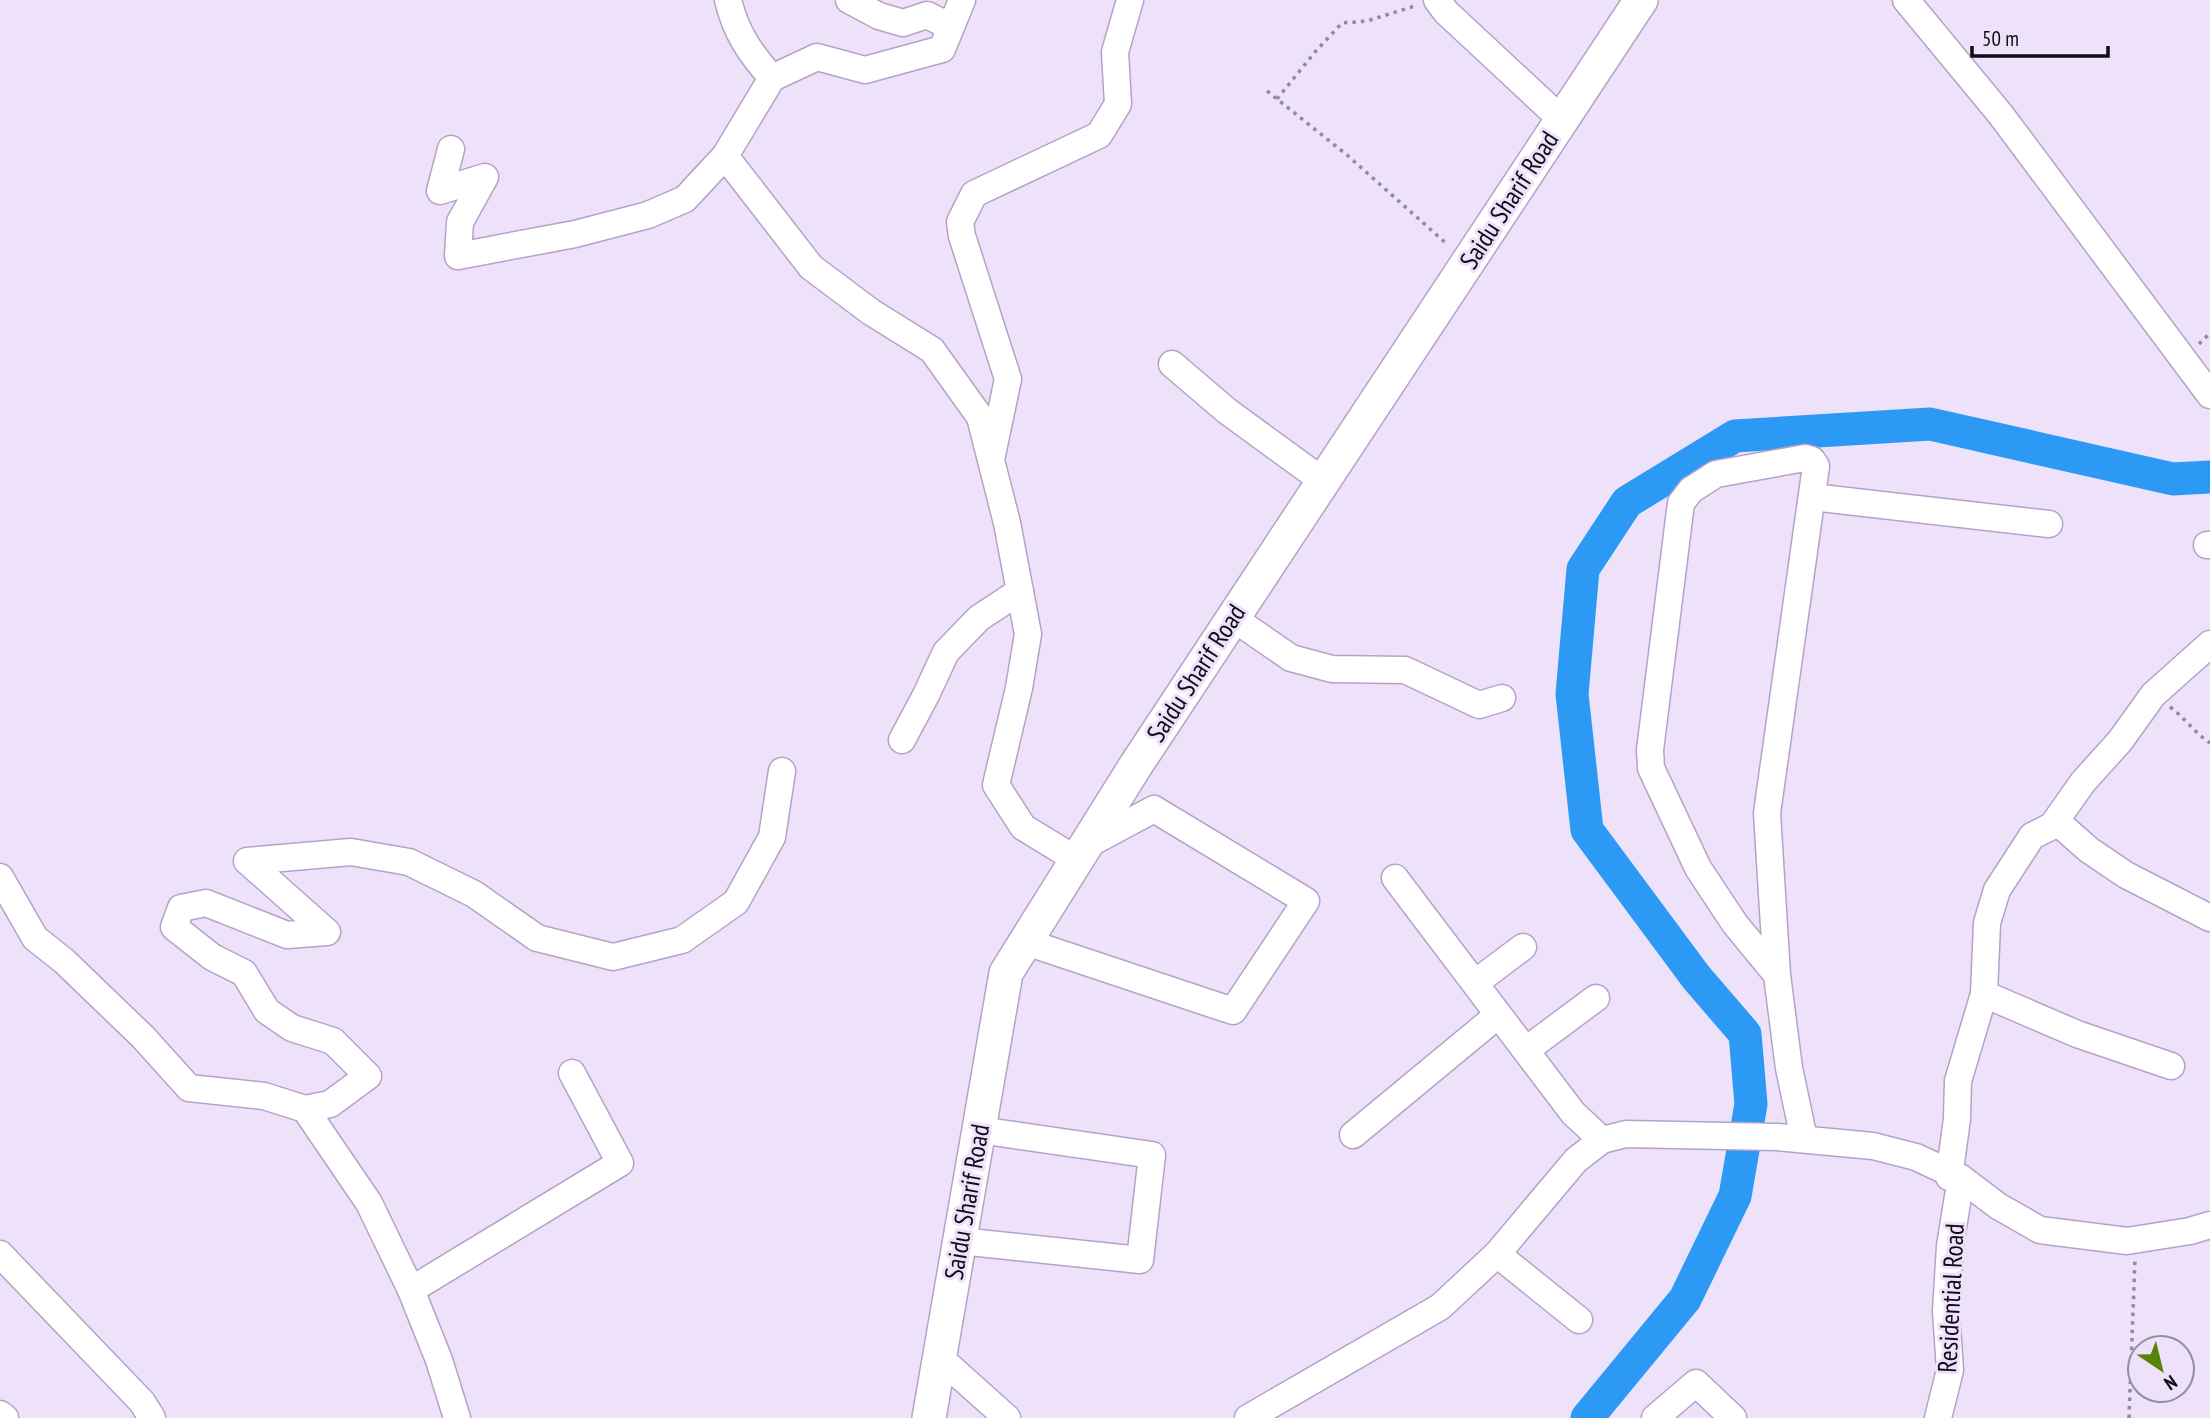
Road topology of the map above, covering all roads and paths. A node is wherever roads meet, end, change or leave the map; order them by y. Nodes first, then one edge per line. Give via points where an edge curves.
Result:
1 (728, 0) edge
2 (849, 0) edge
3 (962, 0) edge
4 (1130, 0) edge
5 (1641, 0) edge
6 (1906, 0) edge
7 (1428, 2) edge
8 (951, 27) junction
9 (772, 78) junction
10 (1267, 90) dead end
11 (1277, 99) junction
12 (1562, 120) junction
13 (451, 149) dead end
14 (725, 156) junction
15 (1468, 263) junction
16 (1172, 365) dead end
17 (2210, 395) edge
18 (991, 460) junction
19 (1323, 481) junction
20 (1812, 497) junction
21 (2049, 524) dead end
22 (1020, 591) junction
23 (1233, 618) junction
24 (2210, 644) edge
25 (2153, 695) junction
26 (1502, 698) dead end
27 (902, 740) dead end
28 (2210, 743) edge
29 (782, 771) dead end
30 (2056, 821) junction
31 (1081, 853) junction
32 (0, 877) edge
33 (1395, 878) dead end
34 (2210, 918) edge
35 (1026, 942) junction
36 (1523, 947) dead end
37 (1777, 975) junction
38 (1475, 983) junction
39 (1984, 994) junction
40 (1596, 998) dead end
41 (1498, 1014) junction
42 (1526, 1051) junction
43 (2171, 1066) dead end
44 (572, 1073) dead end
45 (305, 1109) junction
46 (979, 1130) junction
47 (1353, 1135) dead end
48 (1804, 1139) junction
49 (1602, 1140) junction
50 (1953, 1176) junction
51 (2210, 1225) edge
52 (2136, 1240) junction
53 (960, 1241) junction
54 (0, 1254) edge
55 (1497, 1254) junction
56 (411, 1290) junction
57 (1579, 1320) dead end
58 (940, 1358) junction
59 (0, 1414) edge
60 (5, 1418) edge
61 (152, 1418) edge
62 (457, 1418) edge
63 (929, 1418) edge
64 (1007, 1418) edge
65 (1248, 1418) edge
66 (1655, 1418) edge
67 (1733, 1418) edge
68 (1938, 1418) edge
69 (2129, 1418) edge

1 - 9 street via 748,51
2 - 8 street via 903,23 927,15
3 - 8 street
4 - 18 street via 1115,52 1118,104 1099,135 974,194 960,222 1008,379
5 - 12 main road, Saidu Sharif Road
6 - 17 street via 2001,115
7 - 11 path via 1367,21 1342,23
7 - 12 street via 1446,12
8 - 9 street via 943,49 865,70 817,57
9 - 14 street
10 - 11 path
11 - 15 path
12 - 15 main road, Saidu Sharif Road
13 - 14 street via 440,191 485,177 460,222 458,256 648,215 685,199
14 - 18 street via 811,267 932,350 980,417
15 - 19 main road, Saidu Sharif Road
16 - 19 street
18 - 22 street
19 - 23 main road, Saidu Sharif Road
20 - 21 street
20 - 37 street via 1767,813
20 - 37 street via 1816,466 1805,458 1716,474 1691,490 1681,503 1650,750 1651,768 1698,868
22 - 27 street via 979,618 946,652
22 - 31 street via 1028,634 996,785 1023,827
23 - 26 street via 1291,658 1332,669 1405,670 1479,705
23 - 31 main road, Saidu Sharif Road
24 - 25 street, Residential Road
25 - 28 path
25 - 30 street, Residential Road
29 - 45 street via 772,837 736,902 682,940 613,957 537,938 474,894 410,862 351,852 247,862 327,932 287,935 206,903 181,908 174,927 212,957 244,972 267,1011 292,1027 332,1041 368,1076 330,1104
30 - 34 street via 2126,875
30 - 39 street, Residential Road via 2032,836 1997,890 1987,923
31 - 35 main road, Saidu Sharif Road
31 - 35 street via 1154,809 1306,901 1233,1011
32 - 45 street via 35,938 143,1037 190,1088 264,1096
33 - 38 street
35 - 46 main road, Saidu Sharif Road via 1006,973
36 - 38 street
37 - 48 street
38 - 41 street
39 - 43 street via 2077,1034
39 - 50 street, Residential Road via 1958,1082
40 - 42 street
41 - 42 street
41 - 47 street
42 - 49 street via 1573,1113
44 - 56 street via 620,1163
45 - 56 street via 369,1203
46 - 53 main road, Saidu Sharif Road
46 - 53 street via 1152,1155 1140,1260
48 - 49 street via 1626,1134
48 - 50 street via 1873,1146 1916,1157
49 - 55 street via 1576,1160
50 - 52 street via 2040,1230
50 - 68 street, Residential Road via 1946,1311 1950,1370
51 - 52 street
52 - 69 path
53 - 58 main road, Saidu Sharif Road
54 - 61 street via 142,1402
55 - 57 street
55 - 65 street via 1440,1307
56 - 62 street
58 - 63 main road, Saidu Sharif Road
58 - 64 street
59 - 60 street
66 - 67 street via 1696,1383

